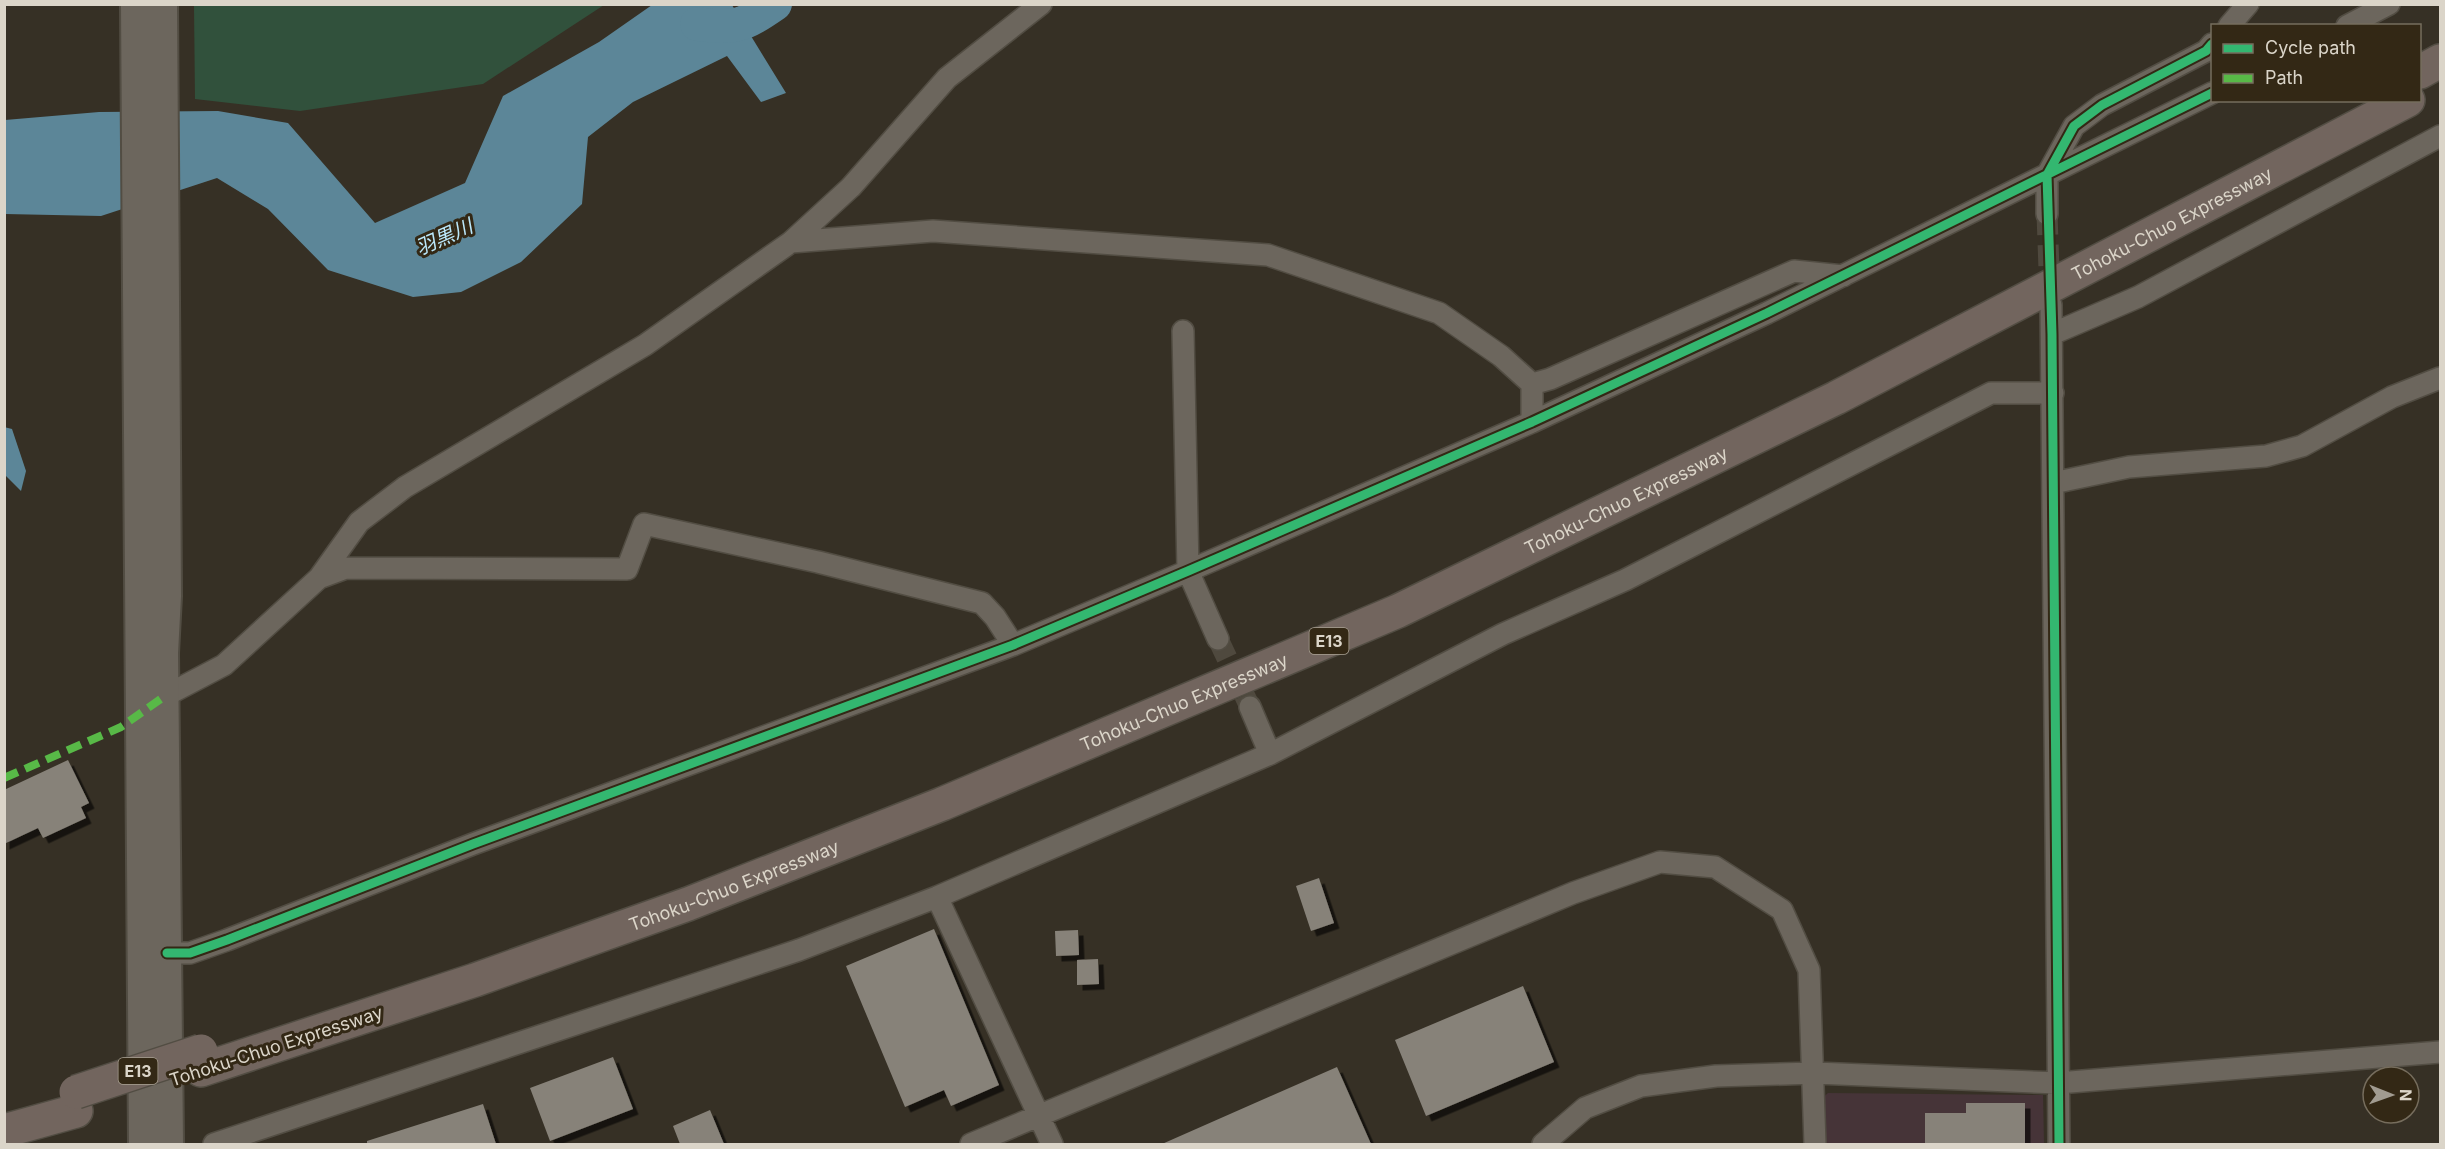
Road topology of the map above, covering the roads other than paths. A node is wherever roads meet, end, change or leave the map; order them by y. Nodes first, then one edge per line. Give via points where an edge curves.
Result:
1 (135, 4) edge
2 (163, 4) edge
3 (1041, 4) edge
4 (2248, 4) edge
5 (2389, 4) edge
6 (2231, 24) edge
7 (2351, 24) edge
8 (2211, 45) edge
9 (2440, 61) edge
10 (2421, 71) edge
11 (2440, 84) edge
12 (2211, 93) edge
13 (2421, 94) edge
14 (2360, 102) edge
15 (2404, 102) edge
16 (2440, 136) edge
17 (2047, 175) junction
18 (2047, 214) tunnel mouth
19 (792, 242) junction
20 (1843, 276) junction
21 (2050, 305) tunnel mouth
22 (1183, 331) dead end
23 (2052, 334) junction
24 (2440, 378) edge
25 (1532, 384) junction
26 (2052, 393) junction
27 (1532, 422) junction
28 (2053, 483) junction
29 (1188, 571) junction
30 (319, 578) junction
31 (1218, 639) tunnel mouth
32 (1014, 645) junction
33 (165, 696) junction
34 (1250, 707) tunnel mouth
35 (1270, 754) junction
36 (937, 897) junction
37 (167, 953) junction
38 (2440, 1052) edge
39 (201, 1060) junction
40 (1815, 1073) junction
41 (2058, 1083) junction
42 (76, 1101) junction
43 (4, 1112) edge
44 (1041, 1117) junction
45 (4, 1131) edge
46 (143, 1144) edge
47 (170, 1144) edge
48 (213, 1144) edge
49 (971, 1144) edge
50 (1052, 1144) edge
51 (1543, 1144) edge
52 (1815, 1144) edge
53 (2059, 1144) edge

1 - 46 street
2 - 33 street
3 - 19 street via 947,78 851,187
4 - 6 street
5 - 7 street
8 - 17 street via 2102,105 2074,126
9 - 10 highway
11 - 13 highway
12 - 17 street
14 - 39 highway, Tohoku-Chuo Expressway / E13 via 1842,372 1367,603 1181,684 699,881
15 - 39 highway, Tohoku-Chuo Expressway / E13 via 1836,398 1398,611 942,804 688,904 475,981
16 - 23 street via 2138,297
17 - 18 street
17 - 20 street
19 - 25 street via 933,231 1268,255 1439,313 1501,356
19 - 30 street via 645,345 405,487 359,522
20 - 25 street via 1794,271
20 - 27 street
21 - 23 street
22 - 29 street
23 - 26 street
24 - 28 street via 2392,397 2302,446 2266,456 2129,466
25 - 27 street
26 - 28 street
26 - 35 street via 1991,393 1625,580 1503,634
27 - 29 street
28 - 41 street
29 - 31 street
29 - 32 street
30 - 32 street via 346,568 627,569 644,524 982,603 996,616
30 - 33 street via 224,665
32 - 37 street via 473,844 227,940 190,952
33 - 37 street
34 - 35 street
35 - 36 street
36 - 44 street
36 - 48 street via 799,950
37 - 47 street
38 - 41 street
39 - 42 highway, Tohoku-Chuo Expressway / E13, bridge
40 - 41 street
40 - 44 street via 1809,970 1782,910 1716,867 1660,862 1573,893
40 - 51 street via 1716,1076 1641,1086 1585,1108
40 - 52 street
41 - 53 street
42 - 43 highway, Tohoku-Chuo Expressway / E13
42 - 45 highway, Tohoku-Chuo Expressway / E13
44 - 49 street
44 - 50 street

